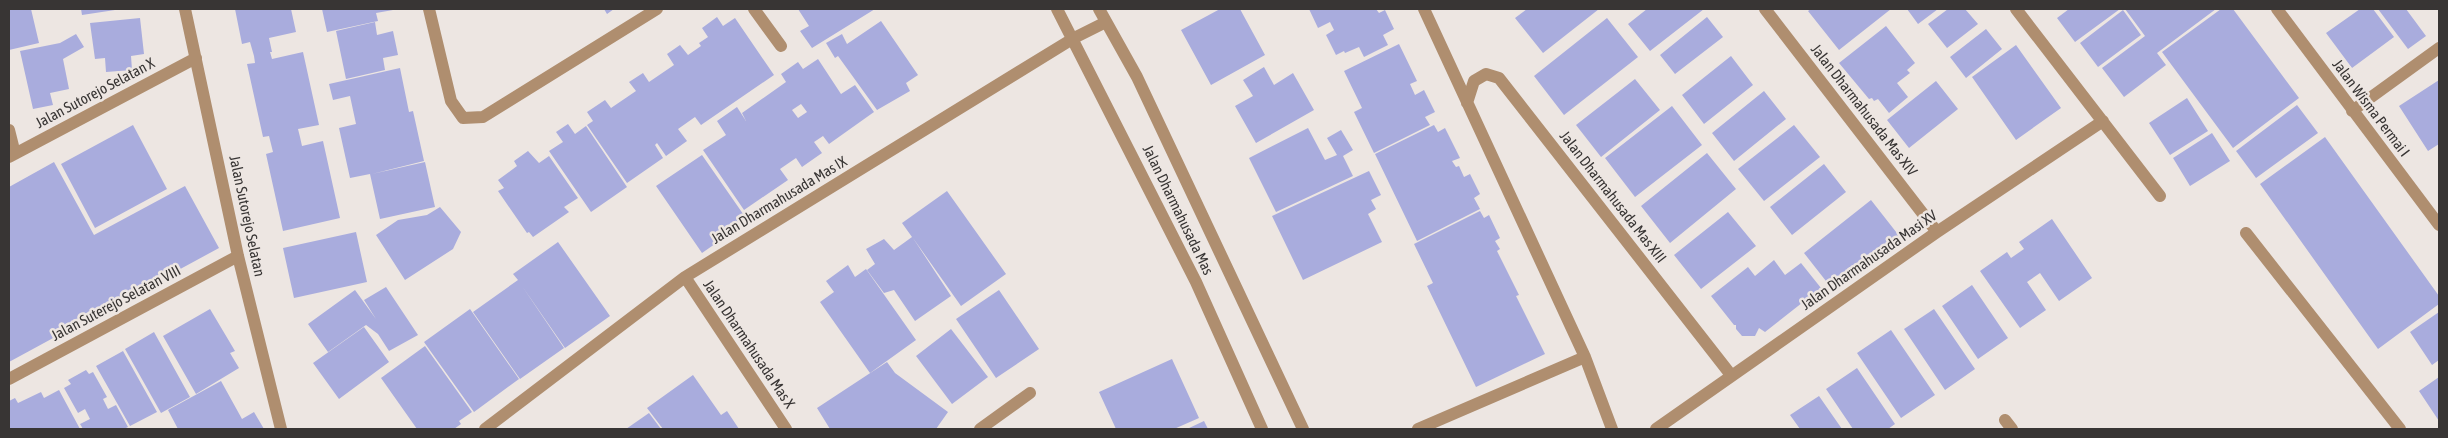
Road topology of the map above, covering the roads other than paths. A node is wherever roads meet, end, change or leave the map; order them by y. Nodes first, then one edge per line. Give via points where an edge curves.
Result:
1 (185, 9) edge
2 (429, 9) edge
3 (657, 9) edge
4 (754, 9) edge
5 (1057, 9) edge
6 (1099, 9) edge
7 (1424, 9) edge
8 (1765, 9) edge
9 (2016, 9) edge
10 (2277, 9) edge
11 (1106, 22) junction
12 (1074, 38) junction
13 (781, 46) dead end
14 (2439, 48) edge
15 (196, 58) junction
16 (1467, 103) junction
17 (2352, 111) junction
18 (2103, 121) junction
19 (9, 130) edge
20 (12, 155) edge
21 (2160, 196) dead end
22 (2439, 225) edge
23 (1937, 232) junction
24 (2246, 233) dead end
25 (238, 256) junction
26 (684, 277) junction
27 (1585, 357) junction
28 (1732, 374) junction
29 (9, 378) edge
30 (1030, 393) dead end
31 (280, 429) edge
32 (486, 429) edge
33 (786, 429) edge
34 (980, 429) edge
35 (1262, 429) edge
36 (1302, 429) edge
37 (1418, 429) edge
38 (1612, 429) edge
39 (1656, 429) edge
40 (2400, 429) edge

1 - 15 street, Jalan Sutorejo Selatan
2 - 3 street via 451,102 463,118 483,117
4 - 13 street
5 - 12 street, Jalan Dharmahusada Mas
6 - 11 street, Jalan Dharmahusada Mas
7 - 16 street
8 - 23 street, Jalan Dharmahusada Mas XIV
9 - 18 street
10 - 17 street, Jalan Wisma Permai I
11 - 12 street, Jalan Dharmahusada Mas IX
11 - 36 street, Jalan Dharmahusada Mas via 1137,77
12 - 26 street, Jalan Dharmahusada Mas IX
12 - 35 street, Jalan Dharmahusada Mas via 1196,282
14 - 17 street
15 - 20 street, Jalan Sutorejo Selatan X
15 - 25 street, Jalan Sutorejo Selatan
16 - 27 street
16 - 28 street, Jalan Dharmahusada Mas XIII via 1474,81 1486,74 1499,78
17 - 22 street, Jalan Wisma Permai I
18 - 21 street
18 - 23 street, Jalan Dharmahusada Masi XV
19 - 20 street
23 - 28 street, Jalan Dharmahusada Masi XV
24 - 40 street
25 - 29 street, Jalan Suterejo Selatan VIII
25 - 31 street, Jalan Sutorejo Selatan
26 - 32 street, Jalan Dharmahusada Mas IX
26 - 33 street, Jalan Dharmahusada Mas X
27 - 37 street
27 - 38 street
28 - 39 street, Jalan Dharmahusada Masi XV
30 - 34 street

